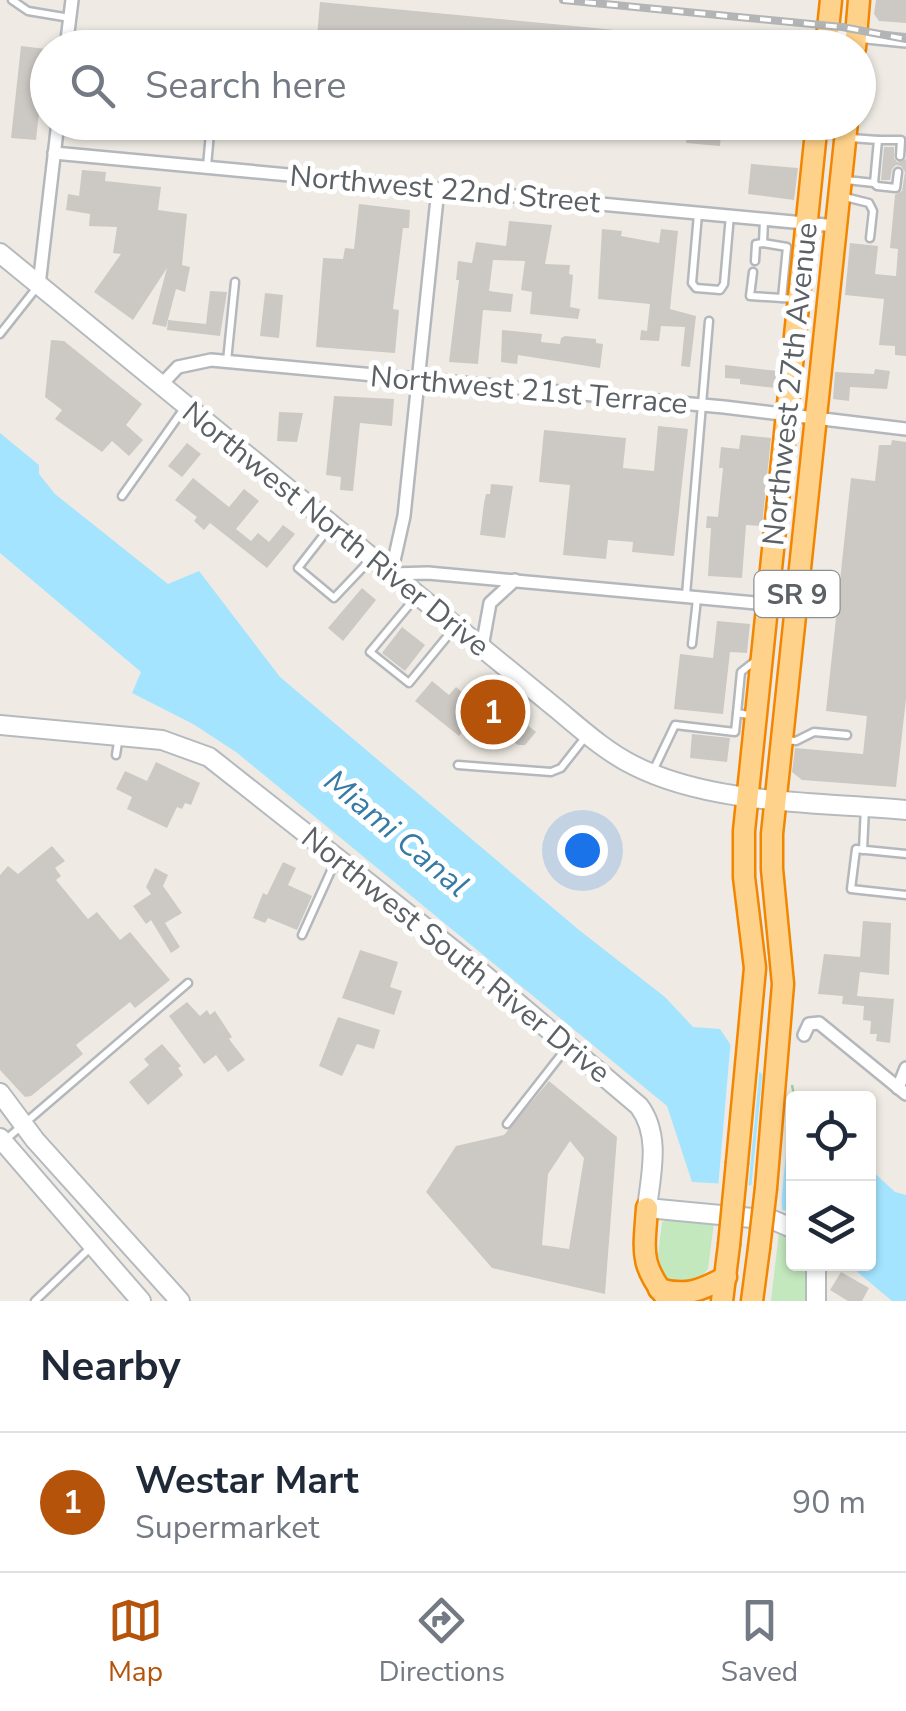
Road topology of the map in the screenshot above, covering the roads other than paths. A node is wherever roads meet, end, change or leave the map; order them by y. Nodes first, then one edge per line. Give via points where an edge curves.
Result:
1 (12, 0) edge
2 (72, 0) edge
3 (831, 0) edge
4 (859, 0) edge
5 (70, 18) junction
6 (68, 30) edge
7 (828, 30) edge
8 (856, 30) edge
9 (876, 41) edge
10 (906, 41) edge
11 (56, 140) edge
12 (210, 140) edge
13 (816, 140) edge
14 (845, 140) edge
15 (868, 140) edge
16 (879, 145) junction
17 (899, 151) dead end
18 (54, 152) junction
19 (207, 167) junction
20 (896, 176) dead end
21 (875, 178) junction
22 (840, 188) junction
23 (438, 189) junction
24 (698, 212) junction
25 (730, 216) junction
26 (764, 219) junction
27 (808, 223) junction
28 (836, 226) junction
29 (870, 238) dead end
30 (763, 243) junction
31 (0, 253) edge
32 (755, 261) dead end
33 (753, 272) dead end
34 (235, 282) dead end
35 (39, 286) junction
36 (790, 299) junction
37 (709, 321) dead end
38 (0, 334) edge
39 (226, 362) junction
40 (419, 379) junction
41 (161, 385) junction
42 (186, 406) junction
43 (701, 406) junction
44 (787, 414) junction
45 (815, 420) junction
46 (906, 429) edge
47 (122, 496) dead end
48 (332, 526) junction
49 (372, 558) junction
50 (391, 574) junction
51 (515, 580) junction
52 (417, 595) junction
53 (692, 597) junction
54 (767, 604) junction
55 (456, 626) junction
56 (692, 644) dead end
57 (482, 647) junction
58 (746, 714) junction
59 (0, 725) edge
60 (588, 734) junction
61 (119, 735) junction
62 (847, 735) dead end
63 (782, 740) junction
64 (116, 755) dead end
65 (458, 765) dead end
66 (652, 773) junction
67 (747, 796) junction
68 (776, 798) junction
69 (866, 806) junction
70 (906, 810) edge
71 (863, 850) junction
72 (906, 854) edge
73 (337, 857) junction
74 (906, 895) edge
75 (302, 935) dead end
76 (188, 983) dead end
77 (804, 1035) dead end
78 (569, 1045) junction
79 (906, 1068) edge
80 (902, 1091) edge
81 (0, 1094) edge
82 (507, 1124) dead end
83 (24, 1125) junction
84 (1, 1141) edge
85 (647, 1208) junction
86 (786, 1226) edge
87 (93, 1245) junction
88 (816, 1271) edge
89 (726, 1277) junction
90 (664, 1295) edge
91 (755, 1298) edge
92 (35, 1301) edge
93 (142, 1301) edge
94 (180, 1301) edge
95 (722, 1301) edge
96 (816, 1301) edge

1 - 5 lane via 28,11
2 - 5 street
3 - 7 highway
4 - 8 highway
5 - 6 street
9 - 10 street
11 - 18 street
12 - 19 lane
13 - 27 highway, Northwest 27th Avenue / SR 9
14 - 22 highway, Northwest 27th Avenue / SR 9
15 - 16 lane
16 - 17 lane via 901,140
16 - 21 lane
18 - 19 street, Northwest 22nd Street
18 - 35 street
19 - 23 street, Northwest 22nd Street
20 - 21 lane via 896,188 877,186
21 - 22 lane
22 - 28 highway, Northwest 27th Avenue / SR 9
22 - 29 lane via 870,203
23 - 24 street, Northwest 22nd Street
23 - 40 street
24 - 25 street, Northwest 22nd Street
24 - 25 lane via 696,288 720,290 724,284
25 - 26 street, Northwest 22nd Street
26 - 27 street, Northwest 22nd Street
26 - 30 lane
27 - 28 street, Northwest 22nd Street
27 - 36 highway, Northwest 27th Avenue / SR 9
28 - 45 highway, Northwest 27th Avenue / SR 9
30 - 32 lane via 756,244
30 - 36 lane via 787,247
31 - 35 street, Northwest North River Drive
33 - 36 lane via 750,296
34 - 39 lane
35 - 38 lane
35 - 41 street, Northwest North River Drive
36 - 44 highway, Northwest 27th Avenue / SR 9
37 - 43 lane
39 - 40 street, Northwest 21st Terrace
39 - 41 street, Northwest 21st Terrace via 184,364
40 - 43 street, Northwest 21st Terrace
40 - 50 street
41 - 42 street, Northwest North River Drive
42 - 47 lane
42 - 48 street, Northwest North River Drive
43 - 44 street, Northwest 21st Terrace
43 - 53 lane
44 - 45 street, Northwest 21st Terrace
44 - 54 highway, Northwest 27th Avenue / SR 9
45 - 46 street, Northwest 21st Terrace
45 - 63 highway, Northwest 27th Avenue / SR 9
48 - 49 street, Northwest North River Drive
48 - 49 lane via 298,568 334,598
49 - 50 street, Northwest North River Drive
50 - 51 street
50 - 52 street, Northwest North River Drive
51 - 53 street
51 - 57 street via 490,603
52 - 55 street, Northwest North River Drive
52 - 55 lane via 370,652 409,683
53 - 54 street
53 - 56 lane
54 - 58 highway, Northwest 27th Avenue / SR 9
55 - 57 street, Northwest North River Drive
57 - 60 street, Northwest North River Drive
58 - 66 lane via 735,732 675,725
58 - 67 highway, Northwest 27th Avenue / SR 9
59 - 61 street
60 - 65 lane via 556,771
60 - 66 street, Northwest North River Drive
61 - 64 lane
61 - 73 street, Northwest South River Drive via 186,746
62 - 63 lane via 814,732
63 - 68 highway, Northwest 27th Avenue / SR 9
66 - 67 street, Northwest North River Drive
67 - 68 street, Northwest North River Drive
67 - 89 highway, Northwest 27th Avenue / SR 9, bridge via 743,860 752,1014
68 - 69 street, Northwest North River Drive
68 - 91 highway, Northwest 27th Avenue / SR 9, bridge via 772,868 782,1018
69 - 70 street, Northwest North River Drive
69 - 71 lane
71 - 72 lane
71 - 74 lane via 856,849 851,889
73 - 75 lane
73 - 78 street, Northwest South River Drive
76 - 83 lane
77 - 80 street via 809,1024 819,1023
78 - 82 lane
78 - 85 street, Northwest South River Drive via 648,1120
79 - 80 street
81 - 83 street
83 - 84 lane
83 - 94 street
84 - 87 street
85 - 86 street
85 - 90 highway via 645,1262
87 - 92 lane
87 - 93 street
88 - 96 street
89 - 90 highway via 691,1294
89 - 95 highway, Northwest 27th Avenue / SR 9

